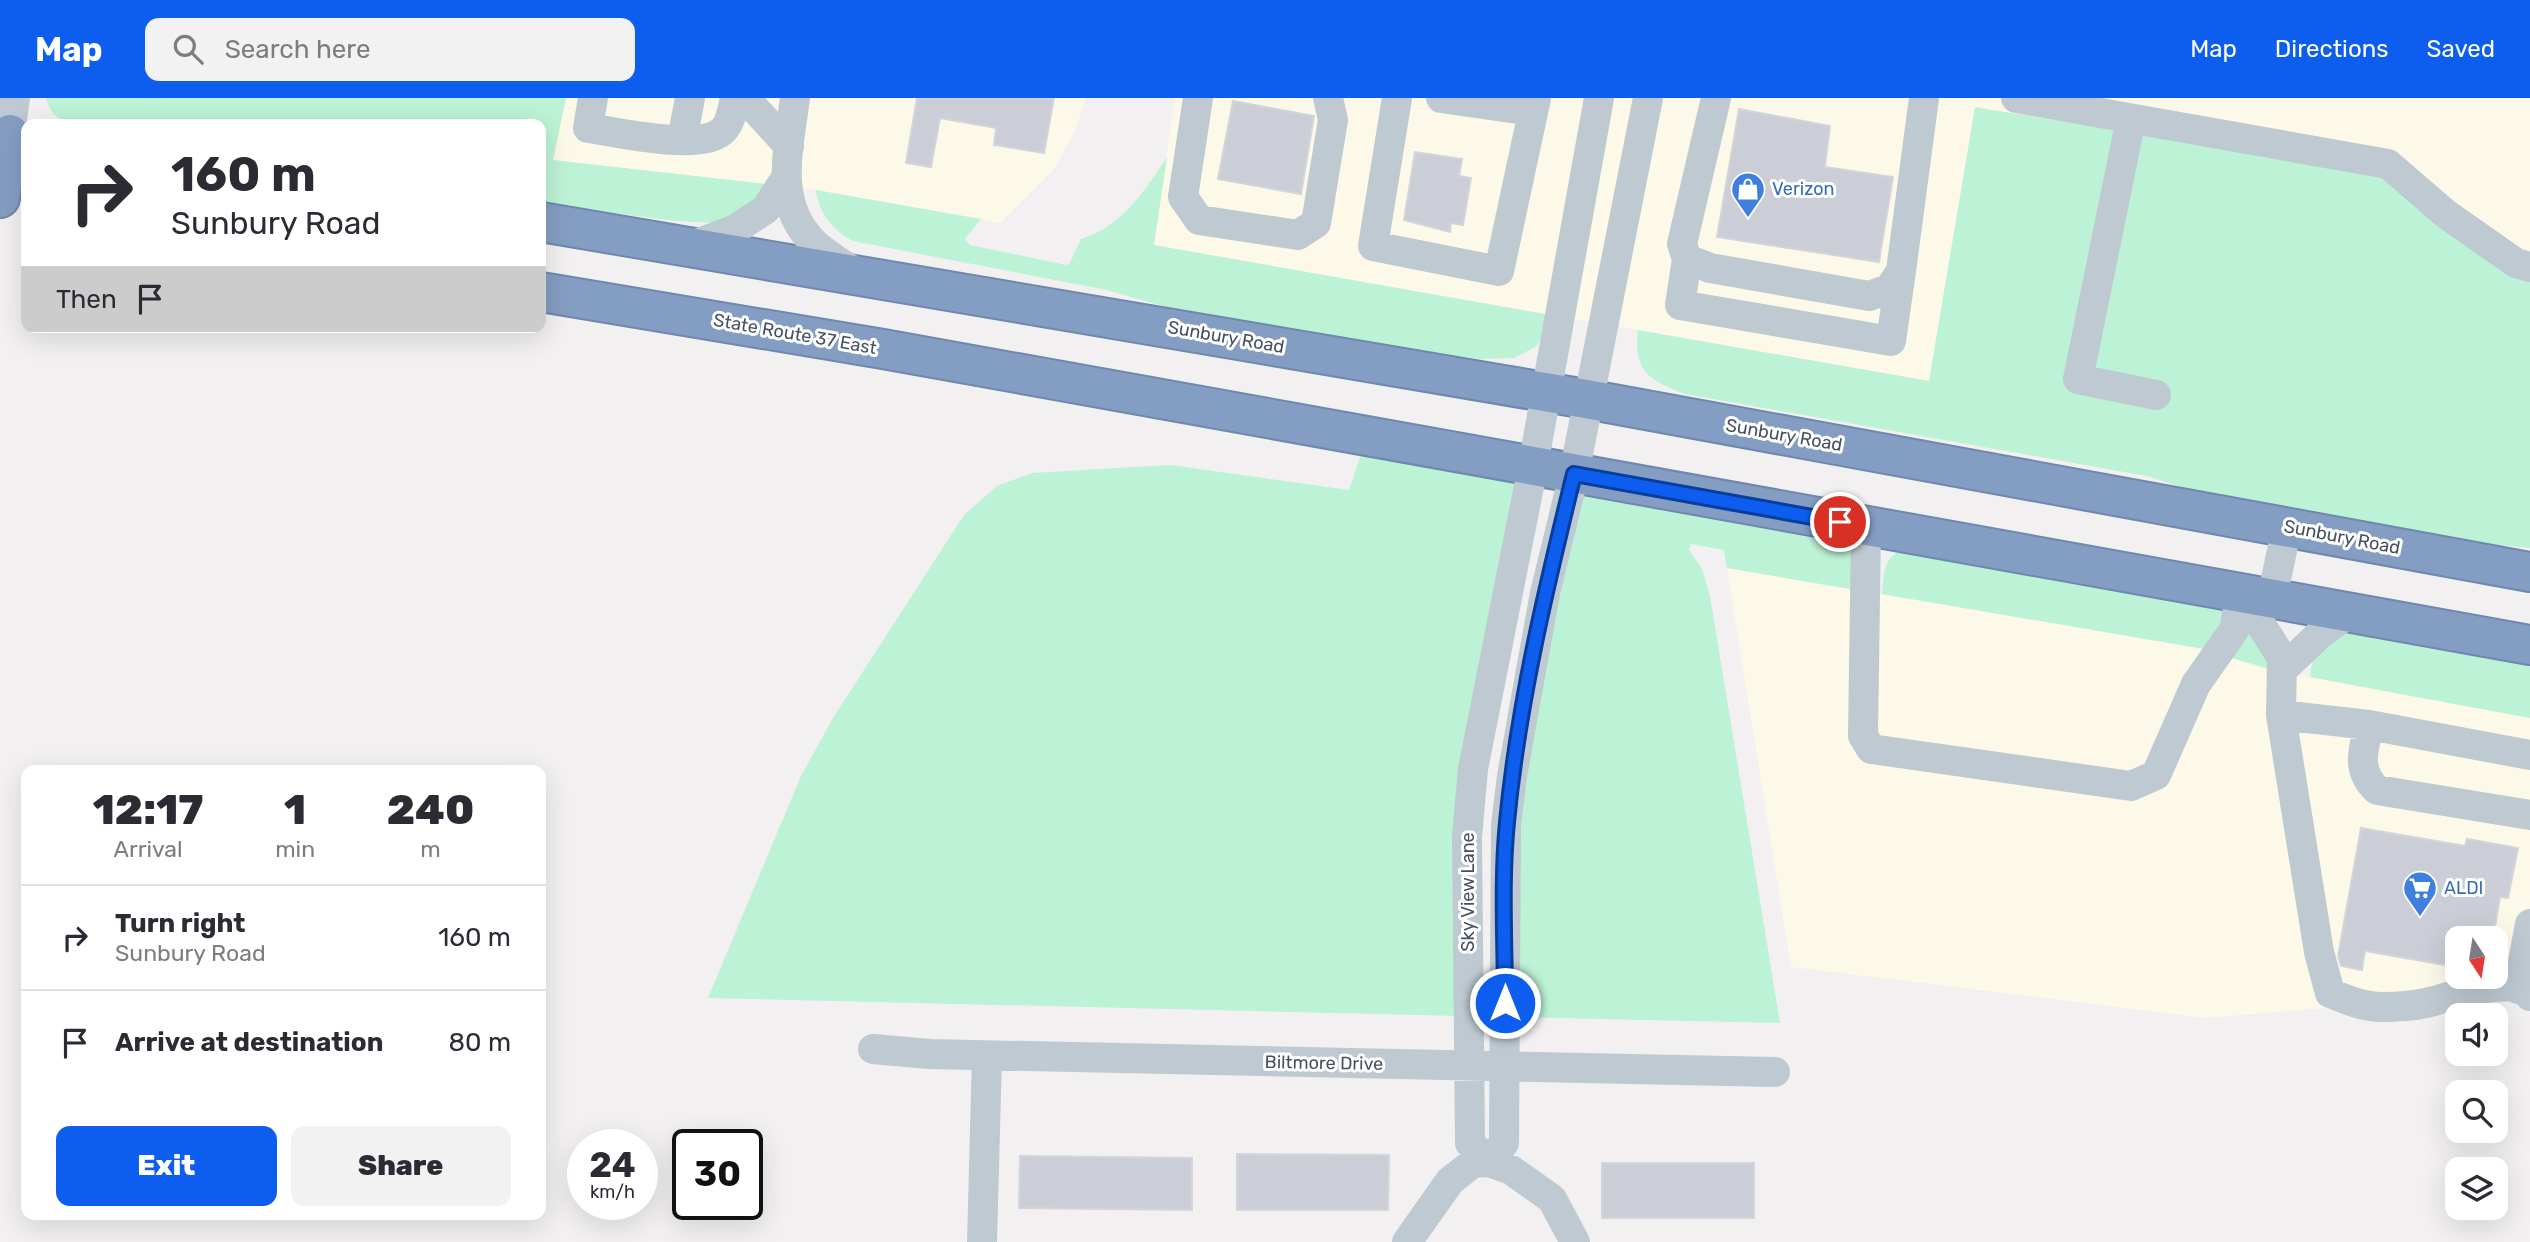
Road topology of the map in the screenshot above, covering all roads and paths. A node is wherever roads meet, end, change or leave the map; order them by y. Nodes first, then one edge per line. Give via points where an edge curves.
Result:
1 (593, 98) edge
2 (690, 98) edge
3 (735, 98) edge
4 (744, 98) edge
5 (795, 98) edge
6 (1198, 98) edge
7 (1328, 98) edge
8 (1397, 98) edge
9 (1441, 98) edge
10 (1599, 98) edge
11 (1648, 98) edge
12 (1716, 98) edge
13 (1924, 98) edge
14 (2016, 98) edge
15 (1534, 105) edge
16 (2131, 119) junction
17 (13, 125) edge
18 (682, 140) junction
19 (789, 146) junction
20 (785, 179) junction
21 (0, 198) edge
22 (0, 204) edge
23 (21, 208) edge
24 (546, 223) edge
25 (691, 246) junction
26 (1688, 259) junction
27 (2530, 267) edge
28 (1901, 271) junction
29 (859, 275) junction
30 (546, 293) edge
31 (1546, 393) junction
32 (2156, 395) dead end
33 (1586, 399) junction
34 (1533, 466) junction
35 (1574, 474) junction
36 (1866, 527) junction
37 (2287, 527) junction
38 (2526, 569) edge
39 (2257, 596) junction
40 (2350, 612) junction
41 (2530, 645) edge
42 (2284, 668) junction
43 (2281, 715) junction
44 (2369, 725) junction
45 (2530, 755) edge
46 (2530, 815) edge
47 (2530, 924) edge
48 (2524, 993) edge
49 (873, 1049) dead end
50 (987, 1056) junction
51 (1469, 1066) junction
52 (1504, 1067) junction
53 (1775, 1072) dead end
54 (1489, 1163) junction
55 (982, 1242) edge
56 (1407, 1242) edge
57 (1575, 1242) edge

1 - 18 street via 588,128
2 - 18 street
3 - 18 street via 723,132 698,141
4 - 19 street
5 - 19 street
6 - 7 street via 1183,197 1199,219 1297,235 1315,223 1334,120
8 - 15 street via 1373,246 1499,271
9 - 15 street
10 - 31 street, Sky View Lane
11 - 33 street
12 - 26 street via 1682,244
13 - 28 street
14 - 16 street
16 - 27 street via 2388,164 2446,214 2516,264
16 - 32 street via 2078,379
17 - 21 highway
19 - 20 street
20 - 25 street via 766,209 736,229
20 - 29 street via 796,219 813,242
22 - 23 highway
24 - 25 highway
25 - 29 highway
26 - 28 street via 1710,268 1869,296 1889,289
26 - 28 street via 1680,305 1891,341
29 - 31 highway, Sunbury Road
30 - 34 highway, State Route 37 East
31 - 33 highway, Sunbury Road
31 - 34 street, Sky View Lane
33 - 35 street
33 - 37 highway, Sunbury Road
34 - 35 highway
34 - 51 street, Sky View Lane via 1473,769 1468,837
35 - 36 highway
35 - 52 street via 1545,593 1508,813
36 - 39 highway
36 - 39 street via 1863,736 1871,749 2131,786 2156,775 2196,684
37 - 38 highway, Sunbury Road
37 - 39 street
39 - 40 highway
39 - 42 street
40 - 41 highway
40 - 42 street
42 - 43 street
43 - 44 street
43 - 48 street via 2319,952 2330,993 2356,1004 2381,1007 2510,986
44 - 45 street
44 - 46 street via 2362,767 2378,790
47 - 48 street
49 - 50 street, Biltmore Drive
50 - 51 street, Biltmore Drive
50 - 55 street
51 - 52 street, Biltmore Drive
51 - 54 street, Sky View Lane via 1469,1143
52 - 53 street, Biltmore Drive
52 - 54 street via 1504,1143
54 - 56 street via 1473,1163 1450,1181
54 - 57 street via 1511,1170 1552,1199

